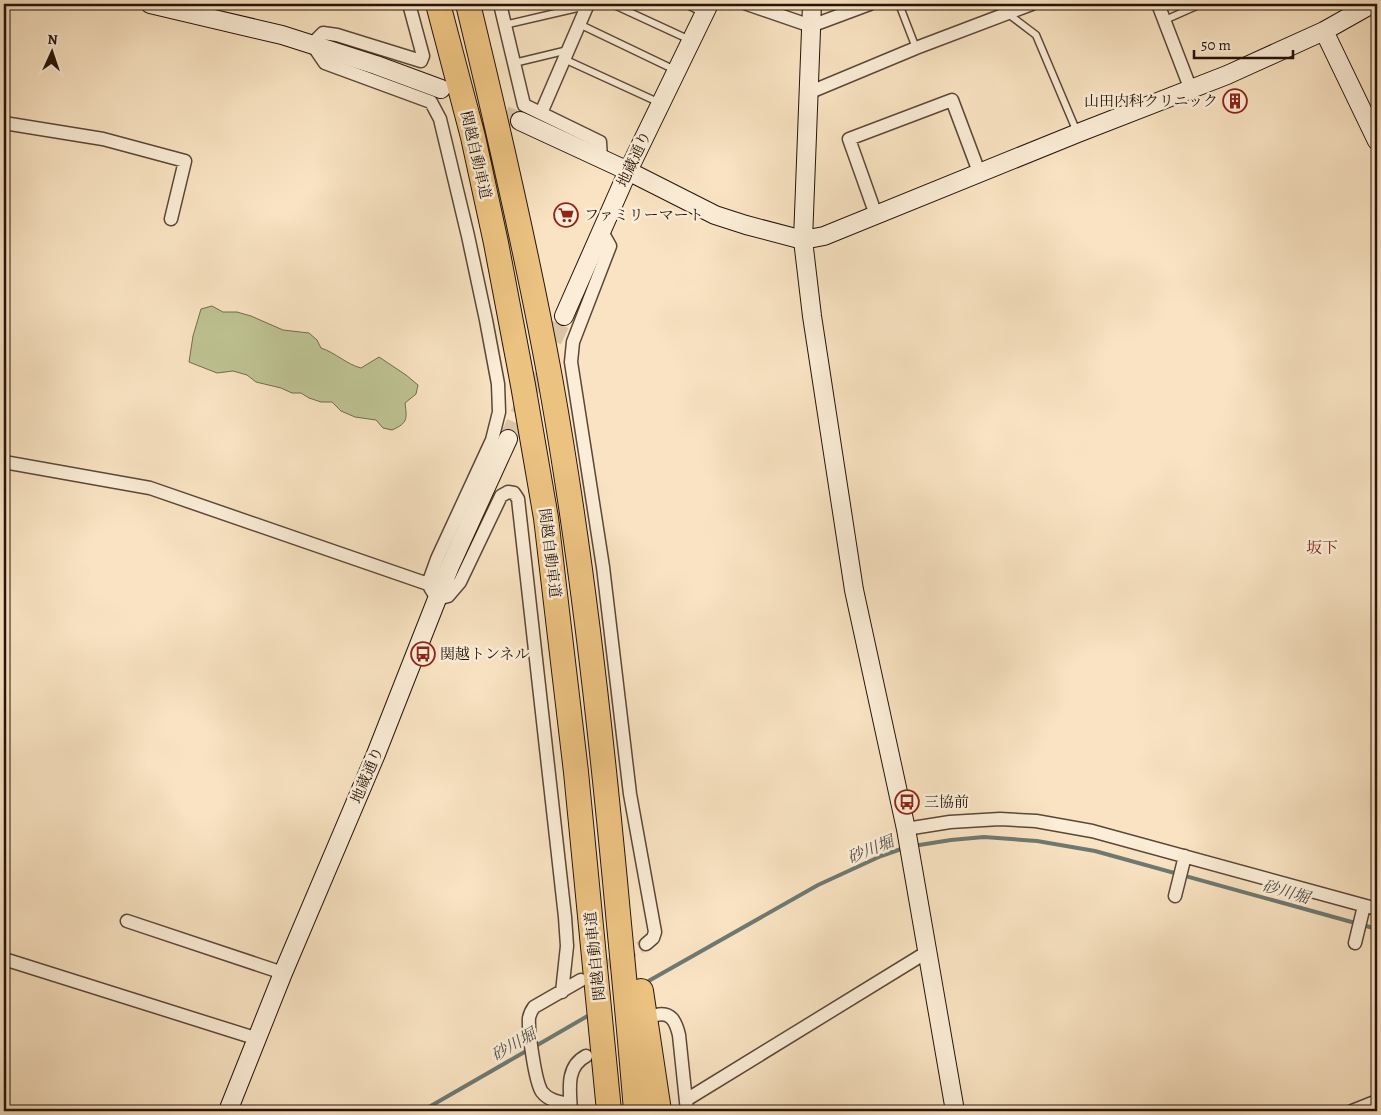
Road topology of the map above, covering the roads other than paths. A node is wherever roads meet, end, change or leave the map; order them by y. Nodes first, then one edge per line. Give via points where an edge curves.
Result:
1 (150, 4) edge
2 (408, 4) edge
3 (438, 4) edge
4 (468, 4) edge
5 (500, 4) edge
6 (612, 4) edge
7 (685, 4) edge
8 (747, 4) edge
9 (812, 4) edge
10 (870, 4) edge
11 (899, 4) edge
12 (1032, 4) edge
13 (1158, 4) edge
14 (1201, 4) edge
15 (1372, 4) edge
16 (587, 5) edge
17 (707, 9) edge
18 (1003, 9) edge
19 (1165, 20) junction
20 (579, 24) junction
21 (504, 25) junction
22 (811, 26) junction
23 (1324, 31) junction
24 (692, 41) junction
25 (312, 44) junction
26 (916, 48) junction
27 (566, 55) junction
28 (514, 63) junction
29 (677, 70) junction
30 (441, 89) tunnel mouth
31 (1191, 90) junction
32 (808, 93) junction
33 (660, 103) junction
34 (541, 113) junction
35 (520, 122) tunnel mouth
36 (4, 123) edge
37 (1078, 133) junction
38 (1377, 141) edge
39 (601, 159) junction
40 (628, 171) junction
41 (979, 172) junction
42 (876, 215) junction
43 (171, 219) dead end
44 (602, 230) junction
45 (803, 240) junction
46 (564, 316) tunnel mouth
47 (508, 439) tunnel mouth
48 (4, 462) edge
49 (432, 591) junction
50 (906, 832) junction
51 (1184, 859) junction
52 (1176, 893) dead end
53 (1364, 908) junction
54 (1377, 910) edge
55 (127, 921) dead end
56 (1356, 940) dead end
57 (927, 952) junction
58 (635, 956) junction
59 (4, 959) edge
60 (283, 973) junction
61 (589, 981) junction
62 (562, 992) junction
63 (643, 1017) junction
64 (258, 1039) junction
65 (586, 1056) dead end
66 (1377, 1101) edge
67 (686, 1106) edge
68 (571, 1108) edge
69 (228, 1111) edge
70 (609, 1111) edge
71 (636, 1111) edge
72 (659, 1111) edge
73 (954, 1111) edge
74 (1352, 1111) edge

1 - 25 street
2 - 25 street via 424,56 421,61 337,35 323,33
3 - 61 highway, 関越自動車道 via 474,137 546,518 575,762
4 - 58 highway, 関越自動車道 via 520,224 550,379 590,643 604,770
5 - 21 street
6 - 24 lane
7 - 17 lane
8 - 22 street
9 - 22 street
10 - 22 street
11 - 26 lane
12 - 18 street
13 - 19 street
14 - 19 lane
15 - 23 street
16 - 20 street
16 - 21 lane
17 - 24 street, 地蔵通り
18 - 26 street
18 - 37 lane via 1036,35
19 - 31 street
20 - 27 street
20 - 29 lane
21 - 28 street
22 - 32 street
23 - 31 street
23 - 38 street
24 - 29 street, 地蔵通り
25 - 30 street
25 - 49 street via 324,63 431,102 440,119 468,236 498,384 499,412 492,440 437,558
26 - 32 street
27 - 28 lane
27 - 33 lane
27 - 34 street
28 - 34 street via 524,105
29 - 33 street, 地蔵通り
31 - 37 street
32 - 45 street
33 - 40 street, 地蔵通り
34 - 39 street via 600,142
35 - 39 street
36 - 43 street via 103,139 185,161
37 - 41 street
39 - 40 street
40 - 44 street, 地蔵通り
40 - 45 street via 716,215
41 - 42 street
41 - 42 street via 952,100 849,139
42 - 45 street via 824,236
44 - 46 street, 地蔵通り
44 - 58 street via 610,246 573,342 571,362 603,567 630,794 655,932
45 - 50 street via 854,590
47 - 49 street, 地蔵通り via 450,566
48 - 49 street via 150,488
49 - 60 street, 地蔵通り via 376,754
49 - 62 street via 448,596 460,582 501,496 514,493 518,499 565,918 567,946
50 - 51 street via 950,822 1036,821 1092,832
50 - 57 street
51 - 52 street
51 - 53 street
53 - 54 street
53 - 56 street
55 - 60 street
57 - 67 street
57 - 73 street
58 - 63 highway, 関越自動車道
59 - 64 street
60 - 64 street, 地蔵通り
61 - 62 street
61 - 70 highway, 関越自動車道 via 603,1040
62 - 68 street via 534,1007 530,1012 530,1031 540,1088 554,1101
63 - 67 street via 662,1014 676,1022
63 - 71 highway
63 - 72 highway
64 - 69 street, 地蔵通り
65 - 68 street via 573,1068
66 - 74 street

